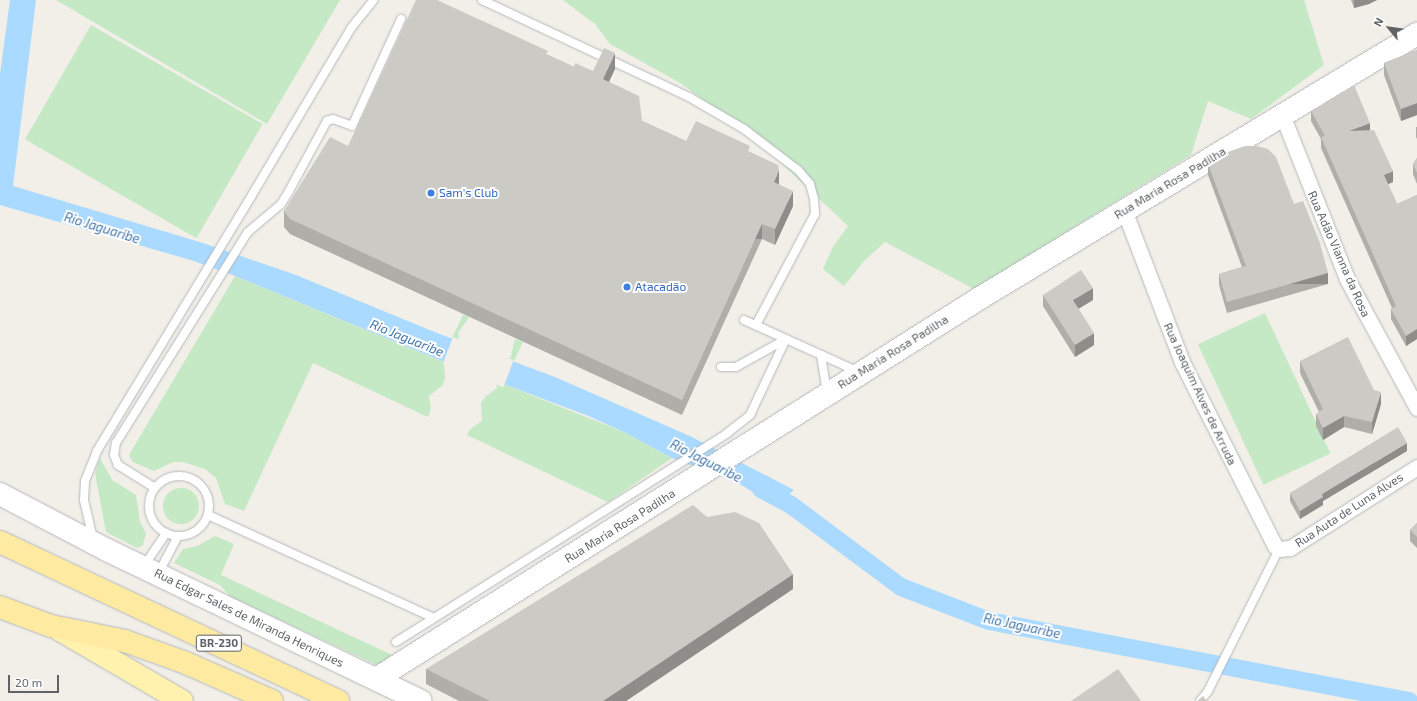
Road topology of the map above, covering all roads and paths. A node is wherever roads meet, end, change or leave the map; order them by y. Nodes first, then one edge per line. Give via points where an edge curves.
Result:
1 (374, 0) edge
2 (482, 0) edge
3 (401, 19) dead end
4 (1417, 34) edge
5 (1283, 117) junction
6 (1124, 210) junction
7 (744, 320) dead end
8 (756, 325) junction
9 (786, 339) junction
10 (821, 355) junction
11 (721, 367) dead end
12 (860, 372) junction
13 (827, 393) junction
14 (1417, 408) edge
15 (1417, 467) edge
16 (155, 488) junction
17 (0, 494) edge
18 (208, 515) junction
19 (166, 533) junction
20 (178, 536) junction
21 (85, 538) junction
22 (0, 542) edge
23 (1279, 549) junction
24 (151, 571) junction
25 (2, 608) edge
26 (434, 618) junction
27 (51, 626) junction
28 (396, 642) dead end
29 (376, 679) junction
30 (182, 701) edge
31 (272, 701) edge
32 (338, 701) edge
33 (421, 701) edge
34 (1200, 701) edge

1 - 21 lane via 351,28 89,467 84,500
2 - 8 lane via 689,97 744,129 798,170 810,184 815,214
3 - 16 lane via 352,126 333,119 327,121 289,192 270,214 252,227 238,247 114,449 118,465
4 - 5 main road, Rua Maria Rosa Padilha
5 - 6 main road, Rua Maria Rosa Padilha
5 - 14 street, Rua Adão Vianna da Rosa via 1347,279
6 - 12 main road, Rua Maria Rosa Padilha
6 - 23 street, Rua Joaquim Alves de Arruda via 1182,362 1272,542
7 - 8 lane
8 - 9 lane
9 - 10 lane
9 - 11 lane via 736,367
9 - 26 lane via 750,415 680,464
10 - 12 lane
10 - 13 lane
12 - 13 main road, Rua Maria Rosa Padilha
13 - 29 main road, Rua Maria Rosa Padilha via 736,454
15 - 23 street, Rua Auta de Luna Alves via 1290,548
16 - 18 lane via 164,480 175,476 187,476 198,482 206,491
16 - 19 lane via 149,500 150,513 156,525
17 - 21 main road, Rua Edgar Sales de Miranda Henriques
18 - 20 lane via 196,530
18 - 26 lane
19 - 20 lane
19 - 24 lane
20 - 24 lane
21 - 24 main road, Rua Edgar Sales de Miranda Henriques
22 - 32 highway, BR-230
23 - 34 lane via 1208,691
24 - 29 main road, Rua Edgar Sales de Miranda Henriques
25 - 27 highway, BR-230
26 - 28 lane
27 - 30 main road
27 - 31 highway, BR-230 via 125,641 186,663
29 - 33 main road, Rua Edgar Sales de Miranda Henriques

